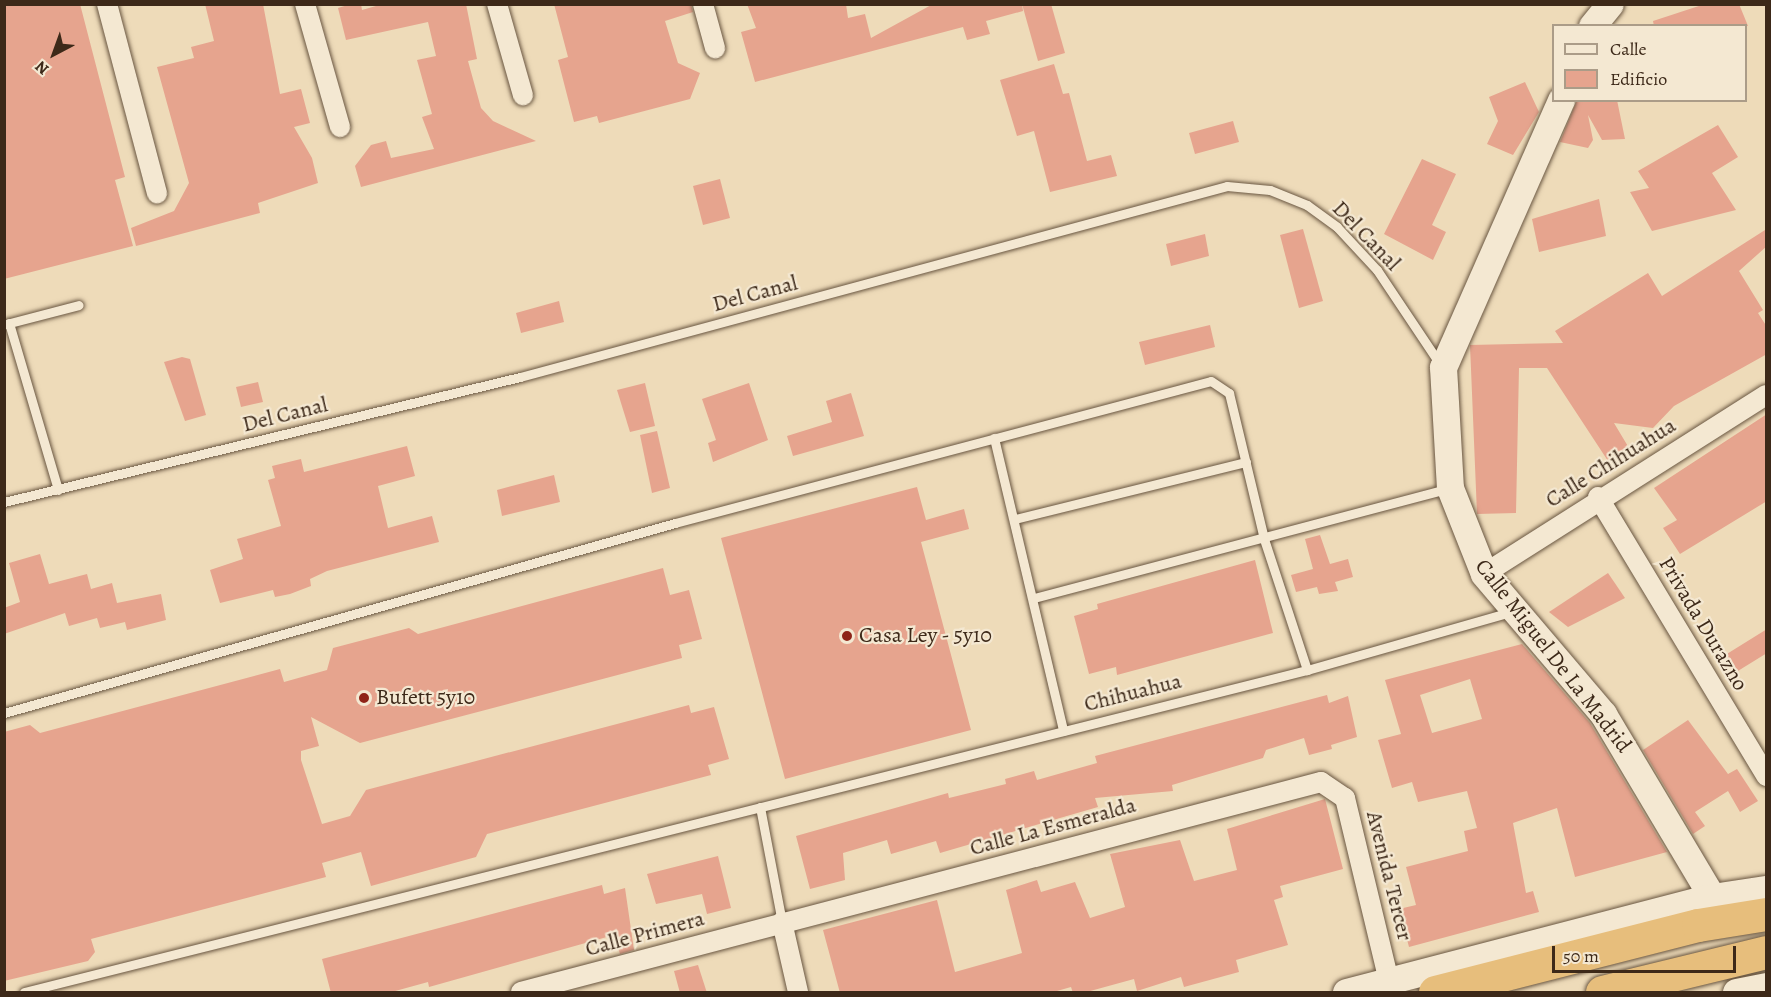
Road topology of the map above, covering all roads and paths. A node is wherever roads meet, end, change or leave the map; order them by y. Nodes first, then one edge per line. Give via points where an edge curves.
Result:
1 (107, 4) edge
2 (305, 4) edge
3 (497, 4) edge
4 (703, 4) edge
5 (1610, 4) edge
6 (1594, 24) edge
7 (715, 48) dead end
8 (523, 95) dead end
9 (1560, 102) edge
10 (340, 127) dead end
11 (157, 193) dead end
12 (79, 305) dead end
13 (7, 324) edge
14 (1443, 368) junction
15 (1767, 395) edge
16 (994, 438) junction
17 (1246, 462) junction
18 (1450, 488) junction
19 (58, 490) junction
20 (1598, 497) junction
21 (4, 502) edge
22 (1015, 519) junction
23 (1264, 539) junction
24 (1484, 574) junction
25 (1034, 598) junction
26 (1513, 611) junction
27 (1307, 670) junction
28 (4, 713) edge
29 (1063, 731) junction
30 (1767, 776) edge
31 (1335, 787) joint
32 (760, 807) junction
33 (1767, 889) edge
34 (1712, 897) junction
35 (1767, 914) edge
36 (782, 922) junction
37 (1767, 952) edge
38 (1389, 981) junction
39 (1767, 986) edge
40 (24, 993) edge
41 (521, 993) edge
42 (798, 993) edge
43 (1346, 993) edge
44 (1435, 993) edge
45 (1602, 993) edge
46 (1736, 993) edge

1 - 11 street
2 - 10 street
3 - 8 street
4 - 7 street
5 - 6 street
9 - 14 street, Calle Miguel De La Madrid
12 - 13 lane
13 - 19 lane
14 - 18 street, Calle Miguel De La Madrid
14 - 19 lane, Del Canal via 1377,270 1337,228 1307,205 1270,190 1227,186 520,377
15 - 20 street, Calle Chihuahua
16 - 17 lane via 1211,381 1229,393
16 - 22 lane
16 - 28 lane
17 - 22 lane
17 - 23 lane
18 - 23 lane
18 - 24 street, Calle Miguel De La Madrid
19 - 21 lane, Del Canal
20 - 24 street, Calle Chihuahua
20 - 30 street, Privada Durazno
22 - 25 lane
23 - 25 lane
23 - 27 lane
24 - 26 street, Calle Miguel De La Madrid
25 - 29 lane
26 - 27 lane, Chihuahua
26 - 34 street, Calle Miguel De La Madrid via 1603,714
27 - 29 lane, Chihuahua
29 - 32 lane, Chihuahua
31 - 36 street, Calle La Esmeralda via 1321,782
31 - 38 street, Avenida Tercer via 1345,798
32 - 36 lane
32 - 40 lane, Chihuahua
33 - 34 street
34 - 38 street
35 - 44 highway via 1698,925
36 - 41 street, Calle Primera
36 - 42 street
37 - 45 highway
38 - 43 street
39 - 46 street

